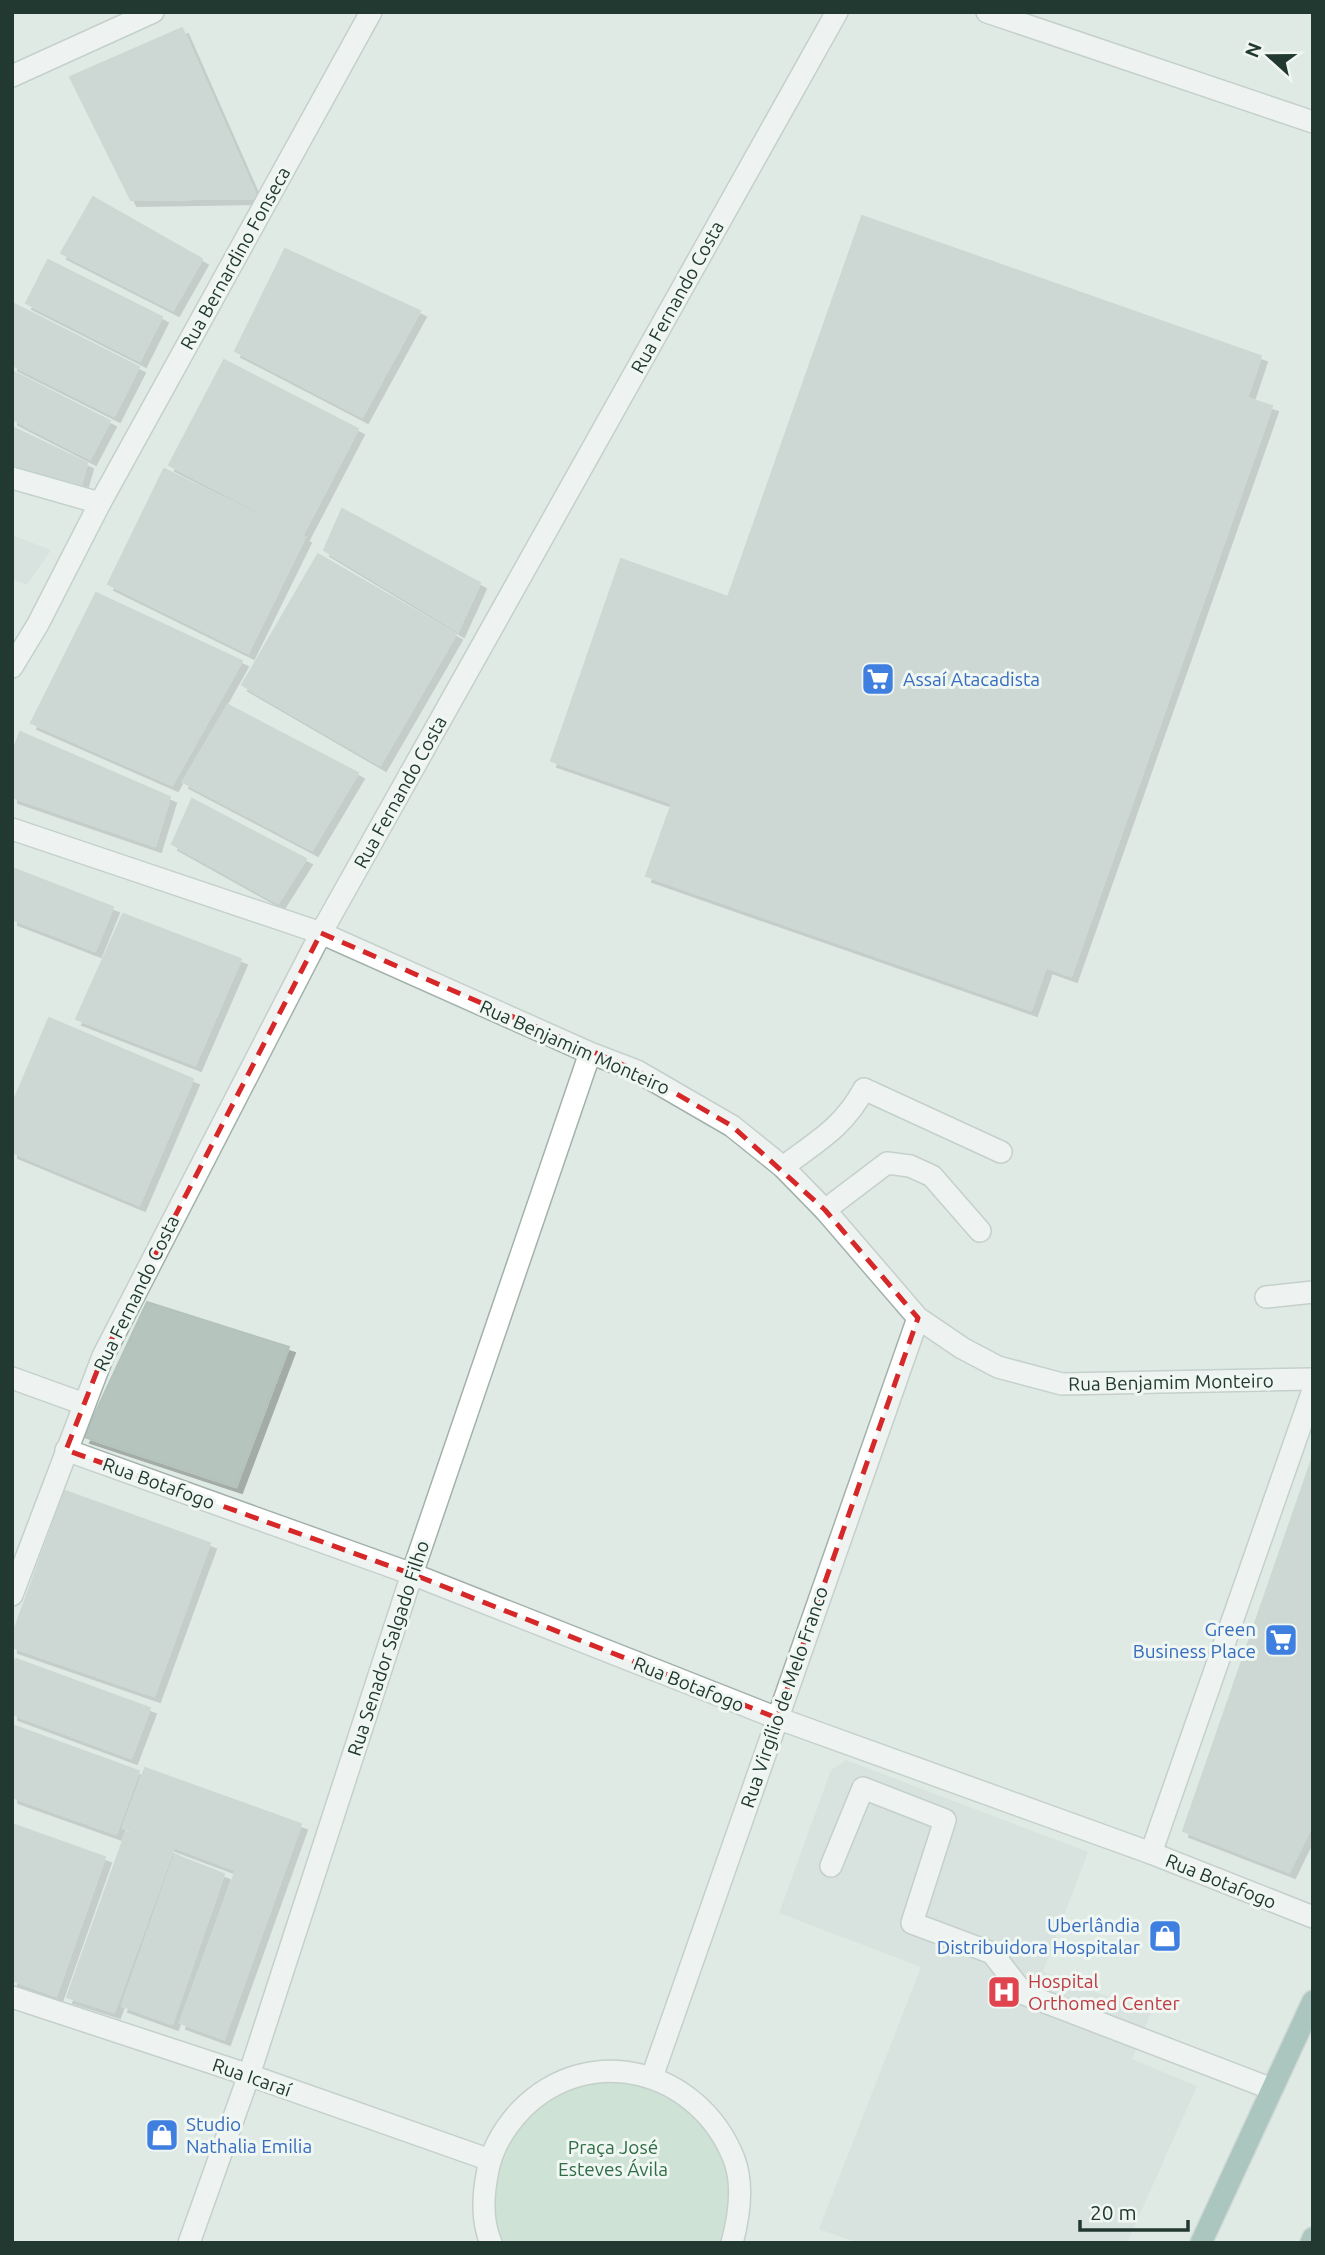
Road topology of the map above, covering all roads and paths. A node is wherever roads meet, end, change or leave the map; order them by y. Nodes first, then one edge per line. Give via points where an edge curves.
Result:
1 (153, 12) edge
2 (371, 12) edge
3 (837, 12) edge
4 (987, 12) edge
5 (12, 76) edge
6 (1313, 122) edge
7 (12, 478) edge
8 (100, 503) junction
9 (12, 667) edge
10 (12, 829) edge
11 (321, 933) junction
12 (590, 1053) junction
13 (1001, 1152) dead end
14 (783, 1167) junction
15 (825, 1210) junction
16 (981, 1231) dead end
17 (1313, 1292) edge
18 (1266, 1297) dead end
19 (918, 1318) junction
20 (12, 1378) edge
21 (1313, 1379) edge
22 (1313, 1390) edge
23 (84, 1404) junction
24 (66, 1450) junction
25 (412, 1574) junction
26 (12, 1595) edge
27 (777, 1718) junction
28 (1151, 1853) junction
29 (831, 1866) dead end
30 (1313, 1917) edge
31 (12, 1997) edge
32 (1313, 2001) edge
33 (248, 2075) junction
34 (652, 2077) junction
35 (1272, 2089) junction
36 (490, 2160) junction
37 (734, 2242) edge
38 (189, 2243) edge
39 (491, 2243) edge
40 (1201, 2243) edge

1 - 5 street
2 - 8 street, Rua Bernardino Fonseca
3 - 11 street, Rua Fernando Costa
4 - 6 street
7 - 8 street
8 - 9 street, Rua Bernardino Fonseca
10 - 11 street, Rua Benjamim Monteiro
11 - 12 street, Rua Benjamim Monteiro
11 - 23 street, Rua Fernando Costa via 103,1356
12 - 14 street, Rua Benjamim Monteiro via 637,1071 682,1096 732,1126
12 - 25 street, Rua Senador Salgado Filho
13 - 14 street via 864,1089 838,1126
14 - 15 street, Rua Benjamim Monteiro
15 - 16 street via 887,1163 932,1176
15 - 19 street, Rua Benjamim Monteiro
17 - 18 street
19 - 21 street, Rua Benjamim Monteiro via 998,1367 1062,1384
19 - 27 street, Rua Virgílio de Melo Franco
20 - 23 street
22 - 28 street
23 - 24 street, Rua Fernando Costa
24 - 25 street, Rua Botafogo
24 - 26 street, Rua Fernando Costa
25 - 27 street, Rua Botafogo
25 - 33 street, Rua Senador Salgado Filho
27 - 28 street, Rua Botafogo
27 - 34 street, Rua Virgílio de Melo Franco
28 - 30 street, Rua Botafogo
29 - 35 street via 863,1788 945,1820 912,1923 992,1953 1024,1994
31 - 33 street, Rua Icaraí
32 - 35 main road
33 - 36 street, Rua Icaraí
33 - 38 street, Rua Senador Salgado Filho
34 - 36 street via 612,2070 573,2077 536,2095 508,2124
34 - 37 street via 698,2105 717,2125 735,2161 740,2201
35 - 40 main road
36 - 39 street via 483,2199

